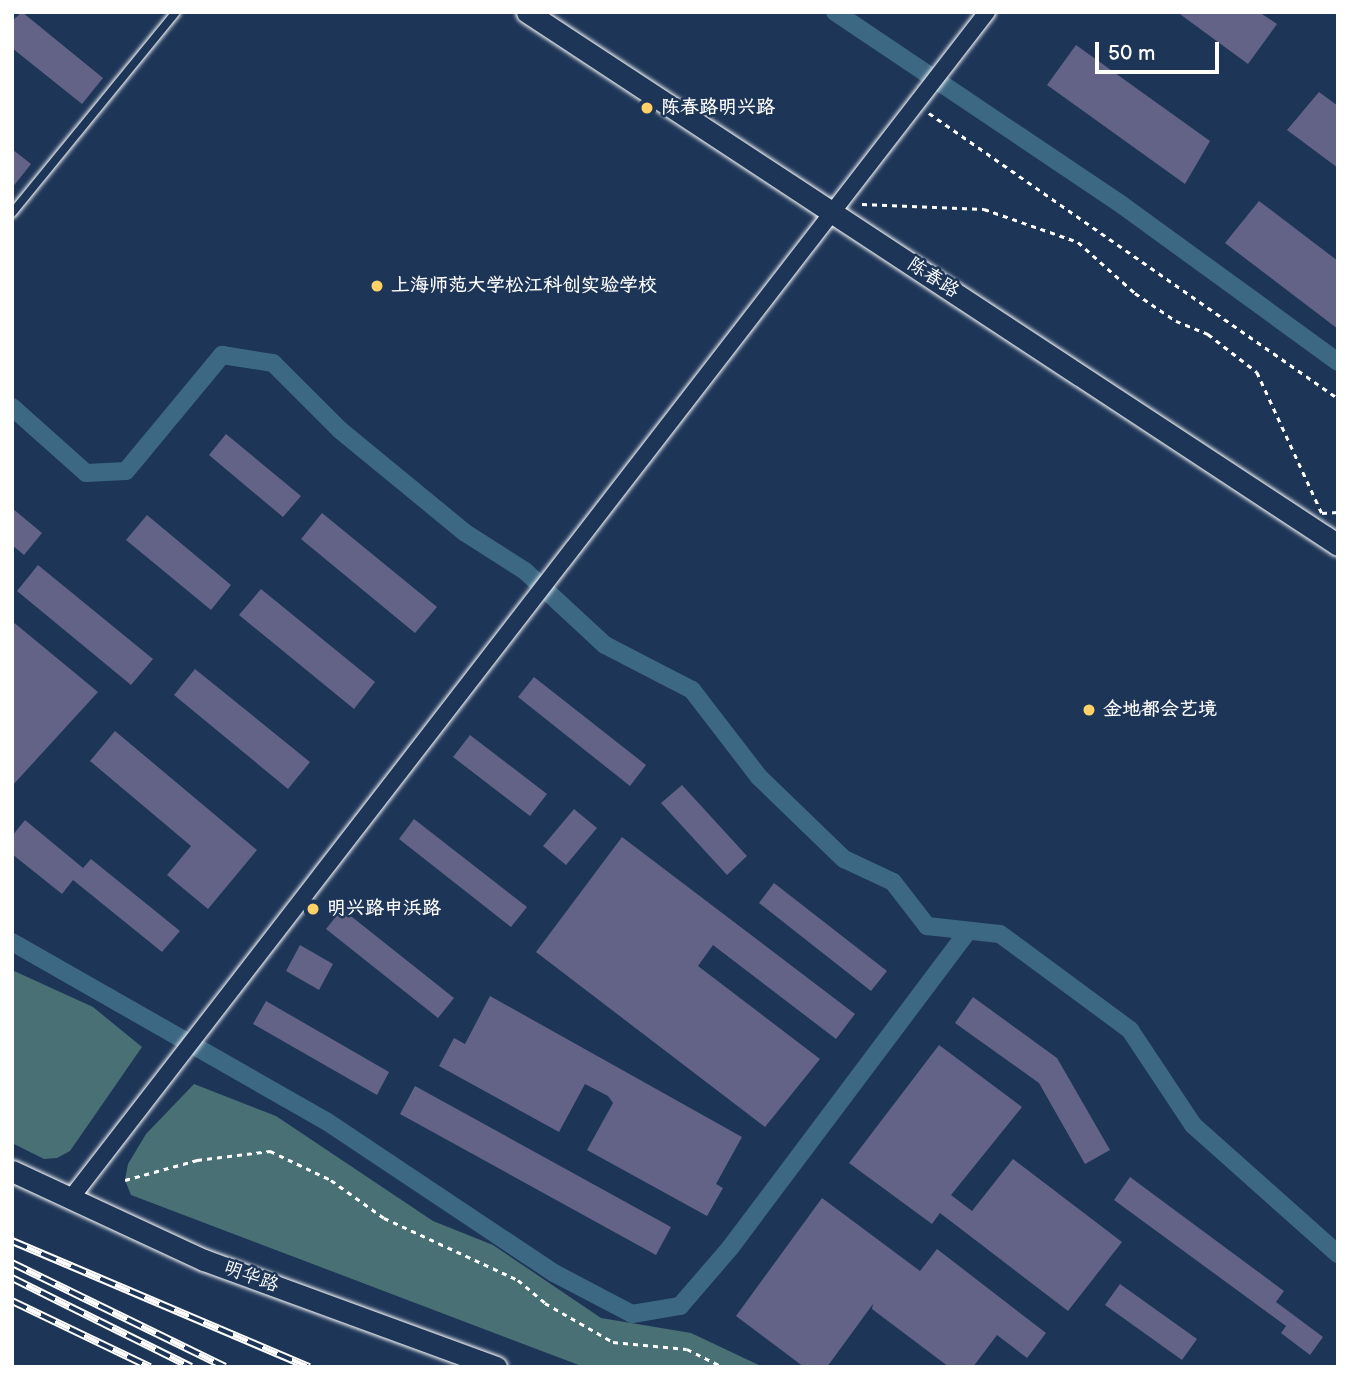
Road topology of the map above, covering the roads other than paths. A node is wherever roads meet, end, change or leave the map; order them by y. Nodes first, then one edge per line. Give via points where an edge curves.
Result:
1 (176, 12) edge
2 (527, 12) edge
3 (987, 12) edge
4 (832, 212) junction
5 (12, 213) edge
6 (1338, 545) edge
7 (12, 1171) edge
8 (71, 1198) junction
9 (496, 1367) edge

1 - 5 lane
2 - 4 street, 陈春路
3 - 4 street
4 - 6 street, 陈春路
4 - 8 street
7 - 8 street, 明华路
8 - 9 street, 明华路 via 204,1260

